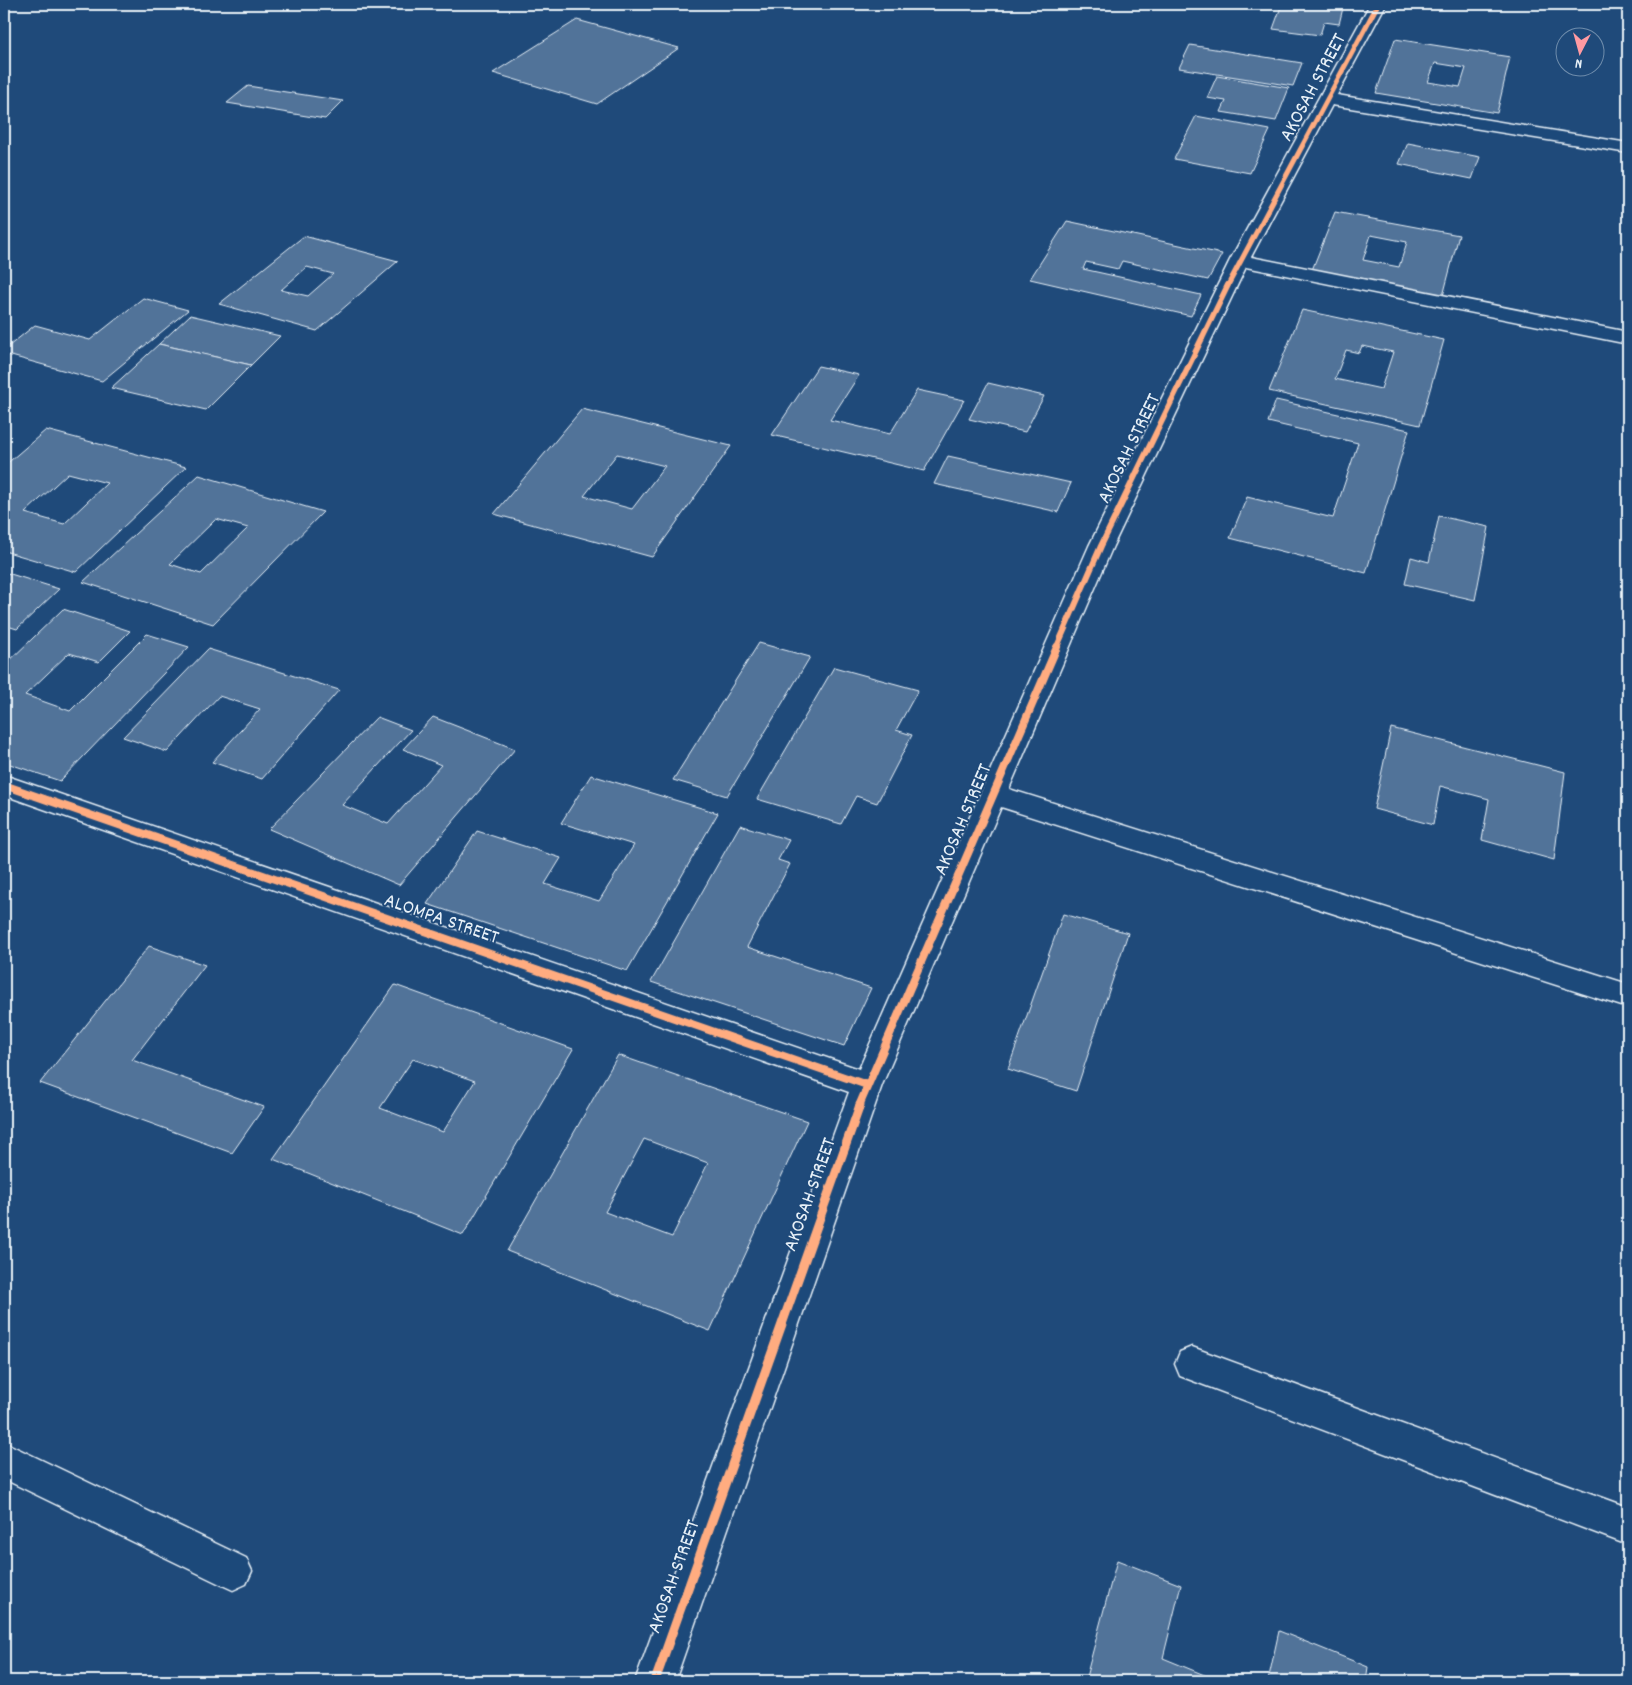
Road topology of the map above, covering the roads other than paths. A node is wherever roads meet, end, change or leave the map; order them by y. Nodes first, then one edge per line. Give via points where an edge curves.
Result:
1 (1378, 4) edge
2 (1328, 99) junction
3 (1628, 148) edge
4 (1240, 260) junction
5 (1628, 338) edge
6 (4, 785) edge
7 (993, 794) junction
8 (1628, 996) edge
9 (867, 1085) junction
10 (1192, 1364) dead end
11 (4, 1460) edge
12 (1628, 1526) edge
13 (233, 1571) dead end
14 (655, 1681) edge

1 - 2 street, AKOSAH STREET
2 - 3 street
2 - 4 street, AKOSAH STREET
4 - 5 street
4 - 7 street, AKOSAH STREET via 1101,546
6 - 9 street, ALOMPA STREET
7 - 8 street
7 - 9 street, AKOSAH STREET
9 - 14 street, AKOSAH STREET
10 - 12 street
11 - 13 street

